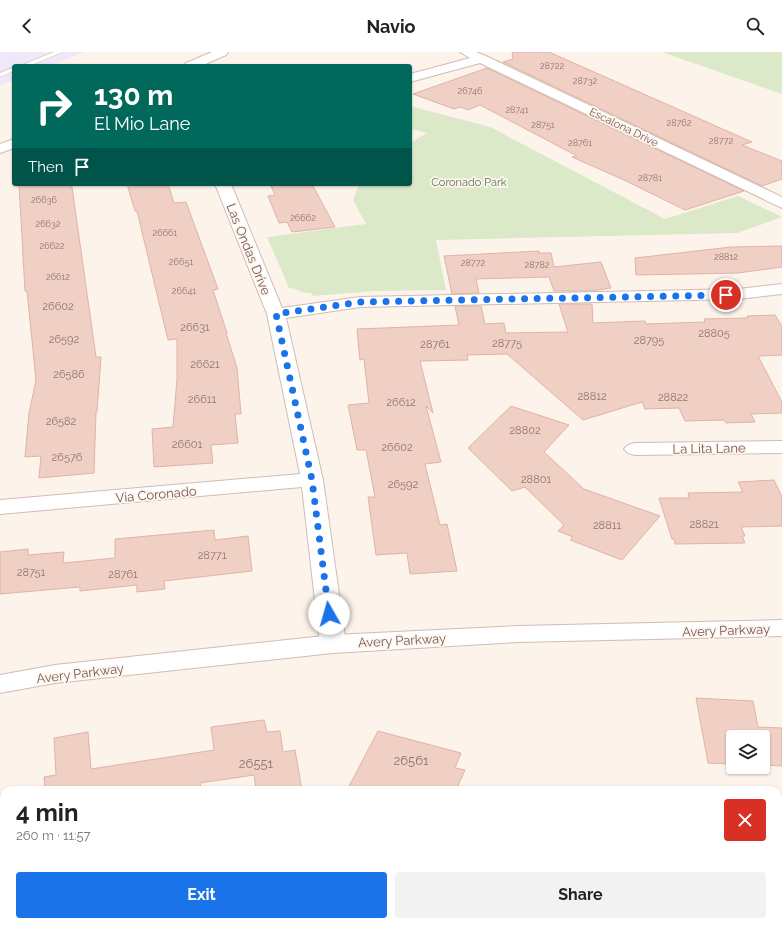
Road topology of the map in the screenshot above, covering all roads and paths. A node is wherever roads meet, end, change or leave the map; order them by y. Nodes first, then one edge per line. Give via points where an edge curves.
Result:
1 (60, 52) edge
2 (222, 52) edge
3 (466, 52) edge
4 (482, 59) junction
5 (28, 64) edge
6 (195, 64) edge
7 (12, 71) edge
8 (0, 75) edge
9 (412, 77) edge
10 (12, 144) edge
11 (0, 149) edge
12 (224, 186) edge
13 (782, 203) edge
14 (782, 289) edge
15 (276, 314) junction
16 (782, 447) edge
17 (635, 449) dead end
18 (312, 480) junction
19 (0, 507) edge
20 (782, 628) edge
21 (333, 644) junction
22 (0, 684) edge

1 - 5 lane
2 - 6 street
3 - 4 street, Escalona Drive
4 - 9 street
4 - 13 street, Escalona Drive
7 - 8 lane
10 - 11 street
12 - 15 street, Las Ondas Drive
14 - 15 street via 739,294 360,302
15 - 18 street, Las Ondas Drive
16 - 17 street, La Lita Lane
18 - 19 street, Via Coronado
18 - 21 street, Las Ondas Drive
20 - 21 street, Avery Parkway via 518,634
21 - 22 street, Avery Parkway via 55,674

